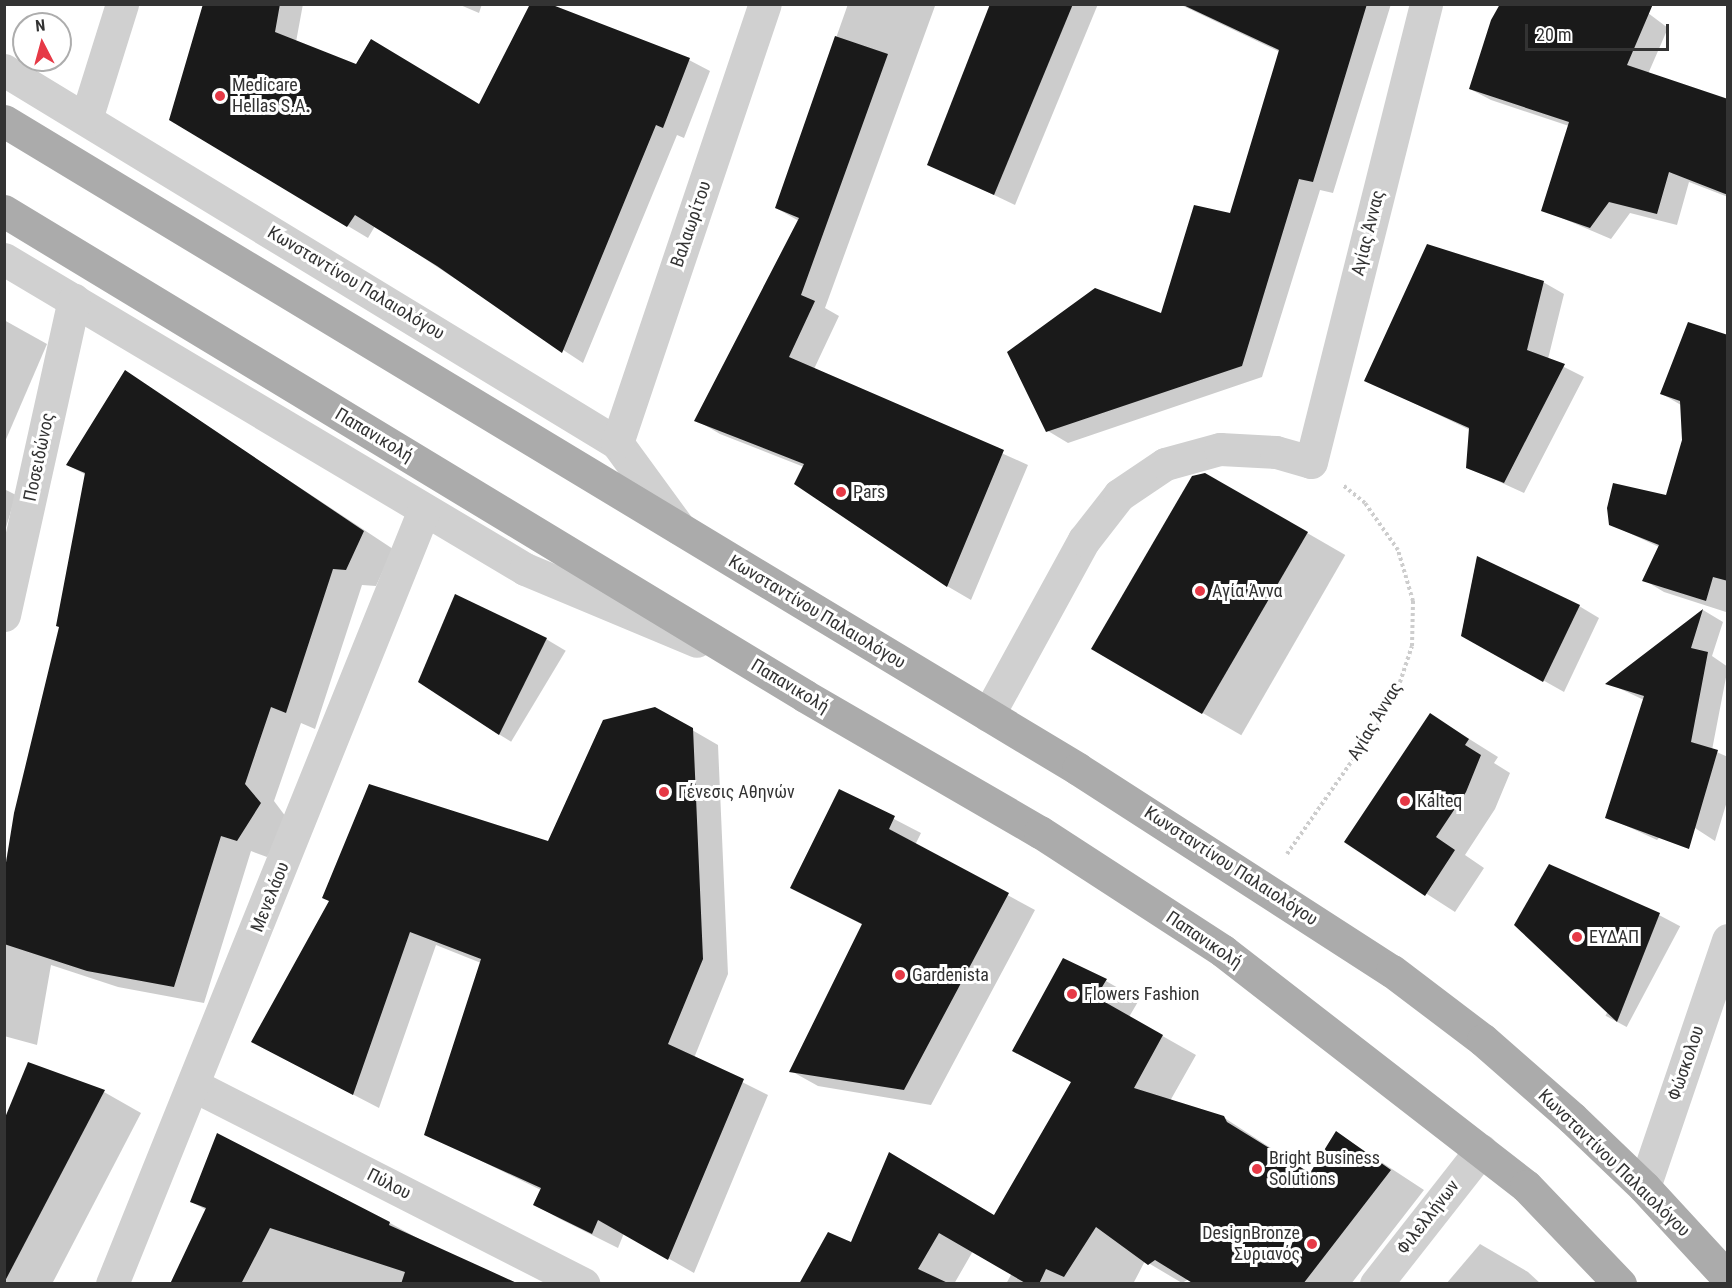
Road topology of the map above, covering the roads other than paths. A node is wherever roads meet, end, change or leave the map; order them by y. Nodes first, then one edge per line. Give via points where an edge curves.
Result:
1 (122, 4) edge
2 (765, 4) edge
3 (1426, 4) edge
4 (4, 70) edge
5 (86, 119) junction
6 (4, 121) edge
7 (4, 211) edge
8 (4, 259) edge
9 (74, 300) junction
10 (617, 443) junction
11 (424, 510) junction
12 (679, 528) junction
13 (4, 615) edge
14 (743, 658) junction
15 (988, 715) junction
16 (1728, 940) edge
17 (195, 1086) junction
18 (1481, 1150) junction
19 (1644, 1187) junction
20 (1728, 1278) edge
21 (112, 1284) edge
22 (584, 1284) edge
23 (1376, 1284) edge
24 (1620, 1284) edge

1 - 5 street
2 - 10 street, Βαλαωρίτου
3 - 15 street, Αγίας Άννας via 1311,462 1276,453 1220,450 1165,464 1119,495 1084,540
4 - 5 street, Κωνσταντίνου Παλαιολόγου
5 - 10 street, Κωνσταντίνου Παλαιολόγου
6 - 12 main road, Κωνσταντίνου Παλαιολόγου
7 - 14 main road, Παπανικολή
8 - 9 street, Παπανικολή
9 - 11 street, Παπανικολή
9 - 13 street, Ποσειδώνος
10 - 12 street, Κωνσταντίνου Παλαιολόγου
11 - 14 street, Παπανικολή via 525,569
11 - 17 street, Μενελάου
12 - 15 main road, Κωνσταντίνου Παλαιολόγου
14 - 18 main road, Παπανικολή via 1040,832 1223,951
15 - 19 main road, Κωνσταντίνου Παλαιολόγου via 1392,971 1483,1040
16 - 19 street, Φώσκολου
17 - 21 street, Μενελάου
17 - 22 street, Πύλου
18 - 23 street, Φιλελλήνων
18 - 24 main road, Παπανικολή via 1526,1185
19 - 20 main road, Κωνσταντίνου Παλαιολόγου

